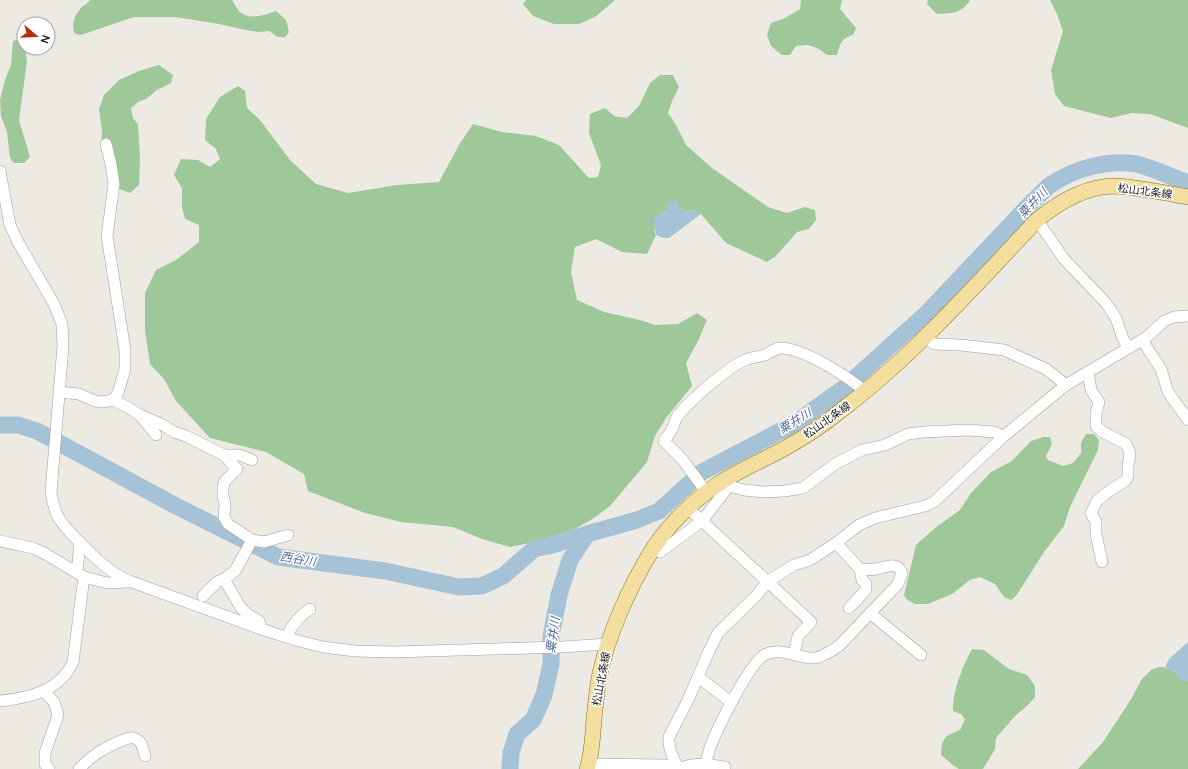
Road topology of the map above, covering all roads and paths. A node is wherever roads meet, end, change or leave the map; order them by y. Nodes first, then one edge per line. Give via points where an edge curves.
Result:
1 (106, 144) dead end
2 (0, 171) edge
3 (1188, 197) edge
4 (1037, 220) junction
5 (1188, 316) edge
6 (926, 337) junction
7 (1142, 340) junction
8 (1129, 348) junction
9 (1088, 372) junction
10 (1066, 385) junction
11 (863, 389) junction
12 (59, 392) junction
13 (113, 400) junction
14 (140, 415) junction
15 (1188, 420) edge
16 (156, 435) dead end
17 (1004, 436) junction
18 (224, 455) junction
19 (252, 460) dead end
20 (728, 483) junction
21 (705, 490) junction
22 (688, 508) junction
23 (702, 520) junction
24 (288, 535) dead end
25 (0, 540) edge
26 (80, 542) junction
27 (836, 543) junction
28 (250, 544) junction
29 (654, 547) junction
30 (1102, 562) dead end
31 (860, 569) junction
32 (80, 574) junction
33 (224, 579) junction
34 (132, 582) junction
35 (768, 582) junction
36 (203, 596) dead end
37 (849, 608) dead end
38 (310, 609) dead end
39 (870, 613) junction
40 (261, 629) junction
41 (286, 637) junction
42 (608, 644) junction
43 (794, 654) junction
44 (922, 655) dead end
45 (698, 677) junction
46 (44, 691) junction
47 (0, 701) edge
48 (731, 702) junction
49 (144, 756) dead end
50 (588, 766) edge
51 (707, 767) edge
52 (725, 767) dead end
53 (49, 769) edge
54 (79, 769) edge
55 (678, 769) edge

1 - 13 street via 114,184 107,236 125,350 125,369 118,393
2 - 12 street via 10,225 54,304 62,324
3 - 4 main road, 松山北条線 via 1114,186 1074,196
4 - 6 main road, 松山北条線
4 - 8 street via 1064,258 1106,303 1116,318
5 - 7 street via 1164,321
6 - 10 street via 934,344 1004,350 1046,369
6 - 11 main road, 松山北条線
7 - 8 street
7 - 15 street via 1161,369 1168,392
8 - 9 street
9 - 10 street
9 - 30 street via 1090,390 1098,402 1096,426 1126,444 1130,453 1128,476 1125,481 1097,501 1091,513 1096,522
10 - 17 street
11 - 20 main road, 松山北条線 via 837,414
11 - 21 street via 801,353 786,349 778,348 744,360 699,395 677,418 672,431 664,441 682,459
12 - 13 street via 78,394 95,401
12 - 26 street via 51,492 58,517
13 - 14 street via 128,406
14 - 16 street
14 - 18 street
17 - 20 street via 994,432 968,430 908,434 885,445 862,450 835,464 803,488 764,492 744,490
17 - 27 street via 934,502 875,518 859,525
18 - 19 street via 240,455
18 - 28 street via 237,469 222,487 224,520
20 - 21 main road, 松山北条線
20 - 23 street
21 - 22 main road, 松山北条線
22 - 23 street
22 - 29 main road, 松山北条線
23 - 29 street via 660,552
23 - 35 street
24 - 28 street
25 - 32 street via 33,548
26 - 32 street
26 - 34 street via 115,574
27 - 31 street
27 - 35 street
28 - 33 street via 235,571
29 - 42 main road, 松山北条線 via 638,575
31 - 37 street via 866,590
31 - 39 street via 876,569 887,565 900,569 902,573 898,584
32 - 34 street via 107,582
32 - 46 street via 73,662 69,671
33 - 36 street via 217,582
33 - 40 street via 241,608 259,620
34 - 40 street
35 - 43 street via 811,622 798,636
35 - 45 street via 718,633
38 - 41 street via 296,620
39 - 43 street via 839,646 829,652 816,658
39 - 44 street
40 - 41 street
41 - 42 street via 323,647 394,652
42 - 50 main road, 松山北条線 via 598,684
43 - 48 street via 766,654 759,660
45 - 48 street
45 - 55 street via 669,737 670,752
46 - 47 street via 16,700
46 - 53 street via 54,702 58,715 45,753 45,764
48 - 51 street via 708,752
49 - 54 street via 140,742 131,738 95,755
50 - 55 street via 666,765
51 - 52 street
51 - 55 street via 684,766

